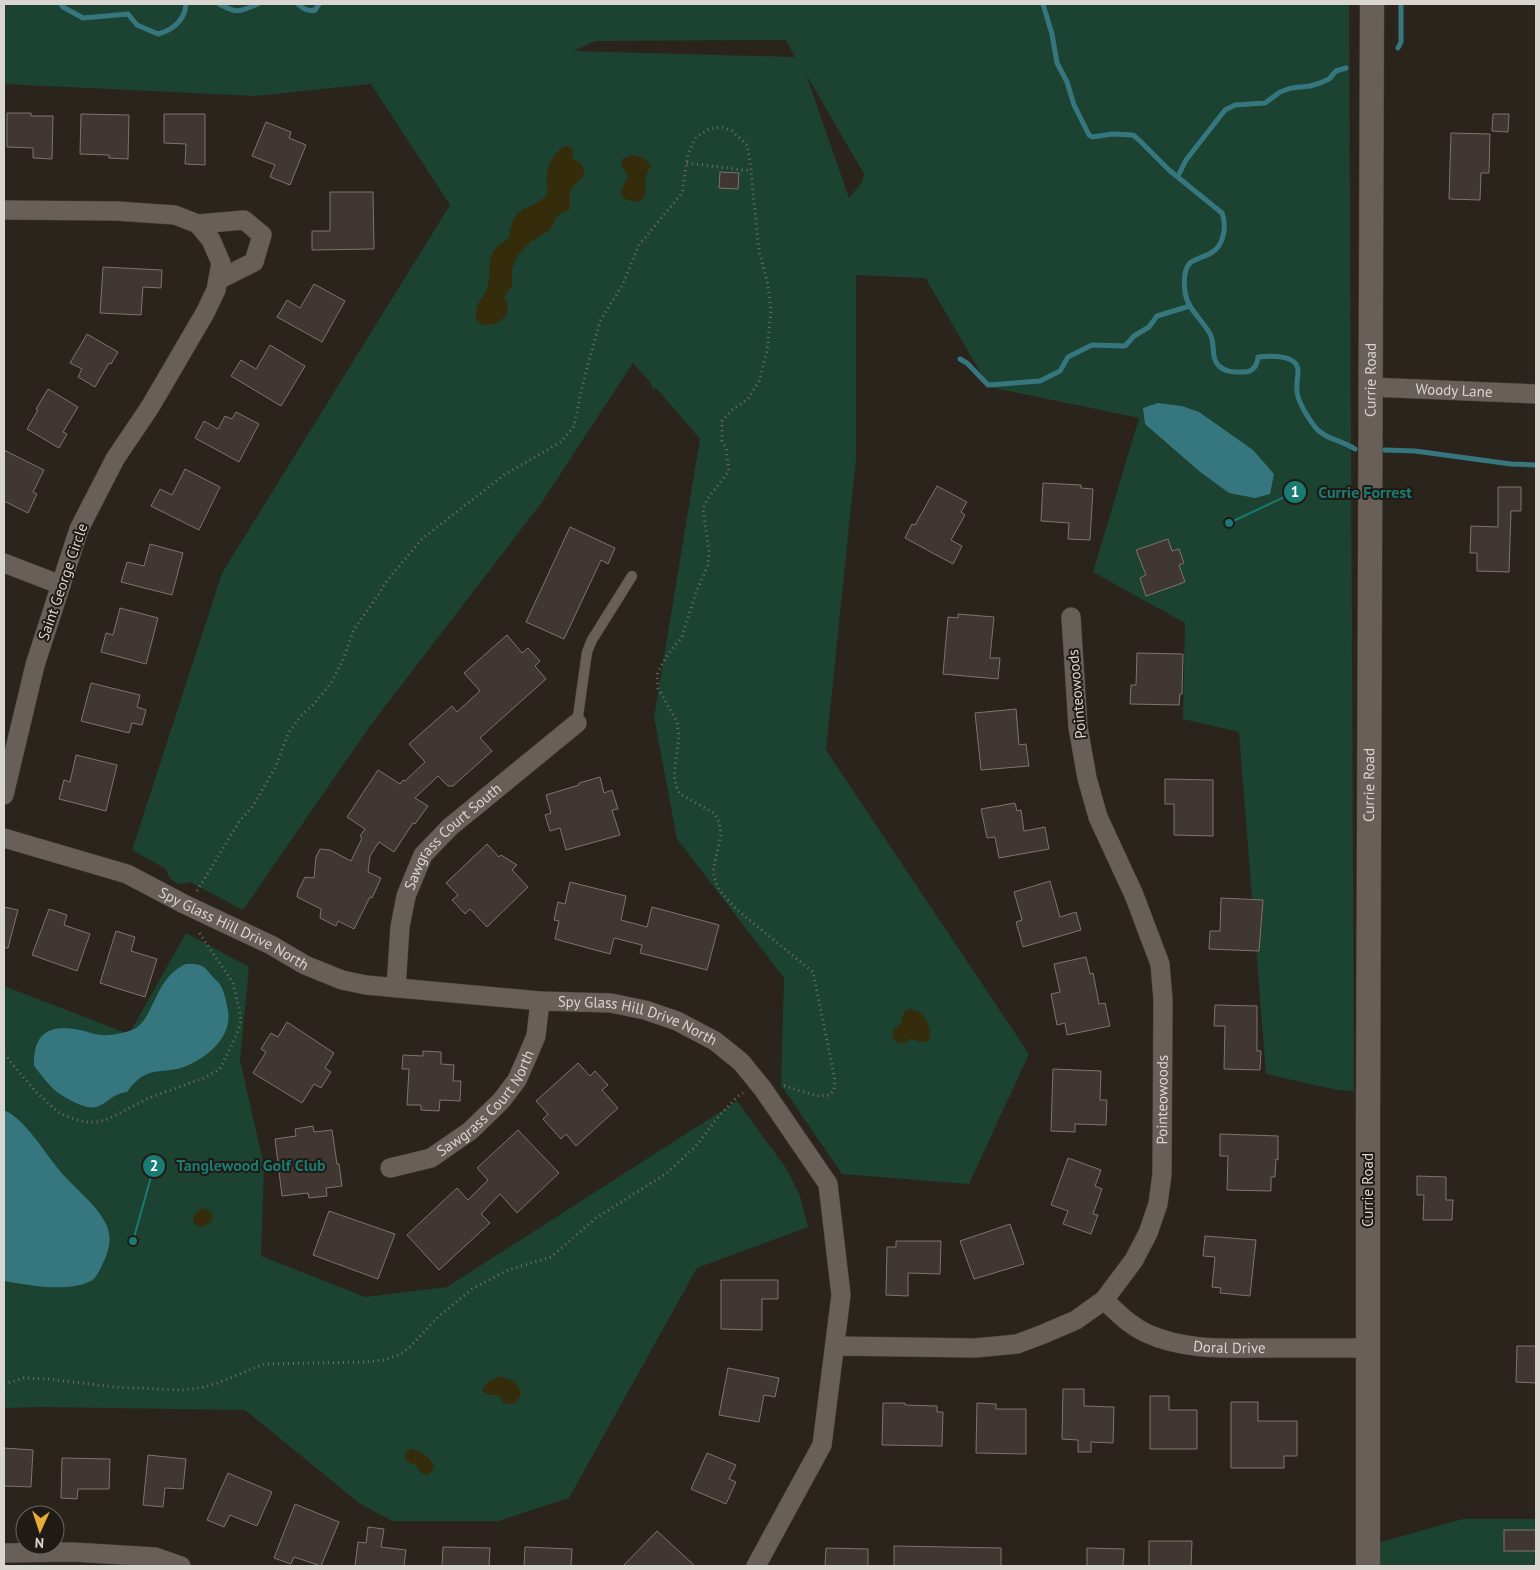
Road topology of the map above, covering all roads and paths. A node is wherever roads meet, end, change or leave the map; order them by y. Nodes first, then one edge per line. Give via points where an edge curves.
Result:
1 (1372, 4) edge
2 (687, 163) junction
3 (751, 171) junction
4 (4, 210) edge
5 (198, 224) junction
6 (218, 280) junction
7 (1370, 387) junction
8 (1536, 394) edge
9 (4, 563) edge
10 (632, 576) dead end
11 (61, 585) junction
12 (1071, 617) dead end
13 (577, 723) joint
14 (4, 795) edge
15 (4, 838) edge
16 (195, 909) junction
17 (396, 988) junction
18 (540, 1001) junction
19 (4, 1054) edge
20 (760, 1086) junction
21 (390, 1168) dead end
22 (1104, 1300) junction
23 (835, 1346) junction
24 (1368, 1348) junction
25 (4, 1384) edge
26 (4, 1553) edge
27 (181, 1566) edge
28 (756, 1566) edge
29 (1368, 1566) edge

1 - 7 street, Currie Road
2 - 3 path
2 - 3 path via 696,137 709,129 722,127 732,131 747,145
2 - 16 path via 682,193 638,245 622,286 600,321 574,426 561,442 504,475 422,539 385,582 354,629 331,683 290,732 253,806 230,836 195,894
3 - 20 path via 759,251 770,295 767,350 754,390 722,421 722,441 729,471 703,509 708,565 682,637 667,656 658,675 658,688 677,722 676,786 680,794 714,813 719,822 721,834 713,871 720,891 747,919 813,972 835,1080 834,1090 830,1095 817,1096 773,1082
4 - 5 street via 175,215
5 - 6 street, Saint George Circle via 211,240 221,263
5 - 6 street via 244,220 262,235 254,262
6 - 11 street, Saint George Circle via 205,313 181,355 115,459 79,529
7 - 8 street, Woody Lane
7 - 24 street, Currie Road
9 - 11 street
10 - 13 lane via 587,652
11 - 14 street, Saint George Circle via 35,665
12 - 22 street, Pointeowoods via 1078,727 1087,778 1098,817 1134,895 1160,964 1163,1000 1162,1174 1158,1204 1134,1260
13 - 17 street, Sawgrass Court South via 450,827 423,855 406,896 400,927
15 - 16 street, Spy Glass Hill Drive North via 127,874
16 - 17 street, Spy Glass Hill Drive North via 305,965 342,980
16 - 19 path via 199,934 232,983 241,1020 220,1069 108,1119 85,1122 58,1112
17 - 18 street, Spy Glass Hill Drive North
18 - 20 street, Spy Glass Hill Drive North via 611,1003 677,1021 715,1041 742,1062
18 - 21 street, Sawgrass Court North via 536,1036 517,1080 501,1101 470,1132 431,1158
20 - 23 street, Spy Glass Hill Drive North via 828,1184 841,1295
20 - 25 path via 738,1096 696,1146 667,1173 596,1218 551,1257 508,1270 472,1289 399,1355 366,1362 264,1364 194,1389 114,1387 24,1378
22 - 23 street, Pointeowoods via 1076,1320 1017,1344 975,1348
22 - 24 street, Doral Drive via 1124,1319 1145,1332 1185,1345
23 - 28 street, Spy Glass Hill Drive North via 822,1445
24 - 29 street, Currie Road
26 - 27 street via 73,1552 155,1557

